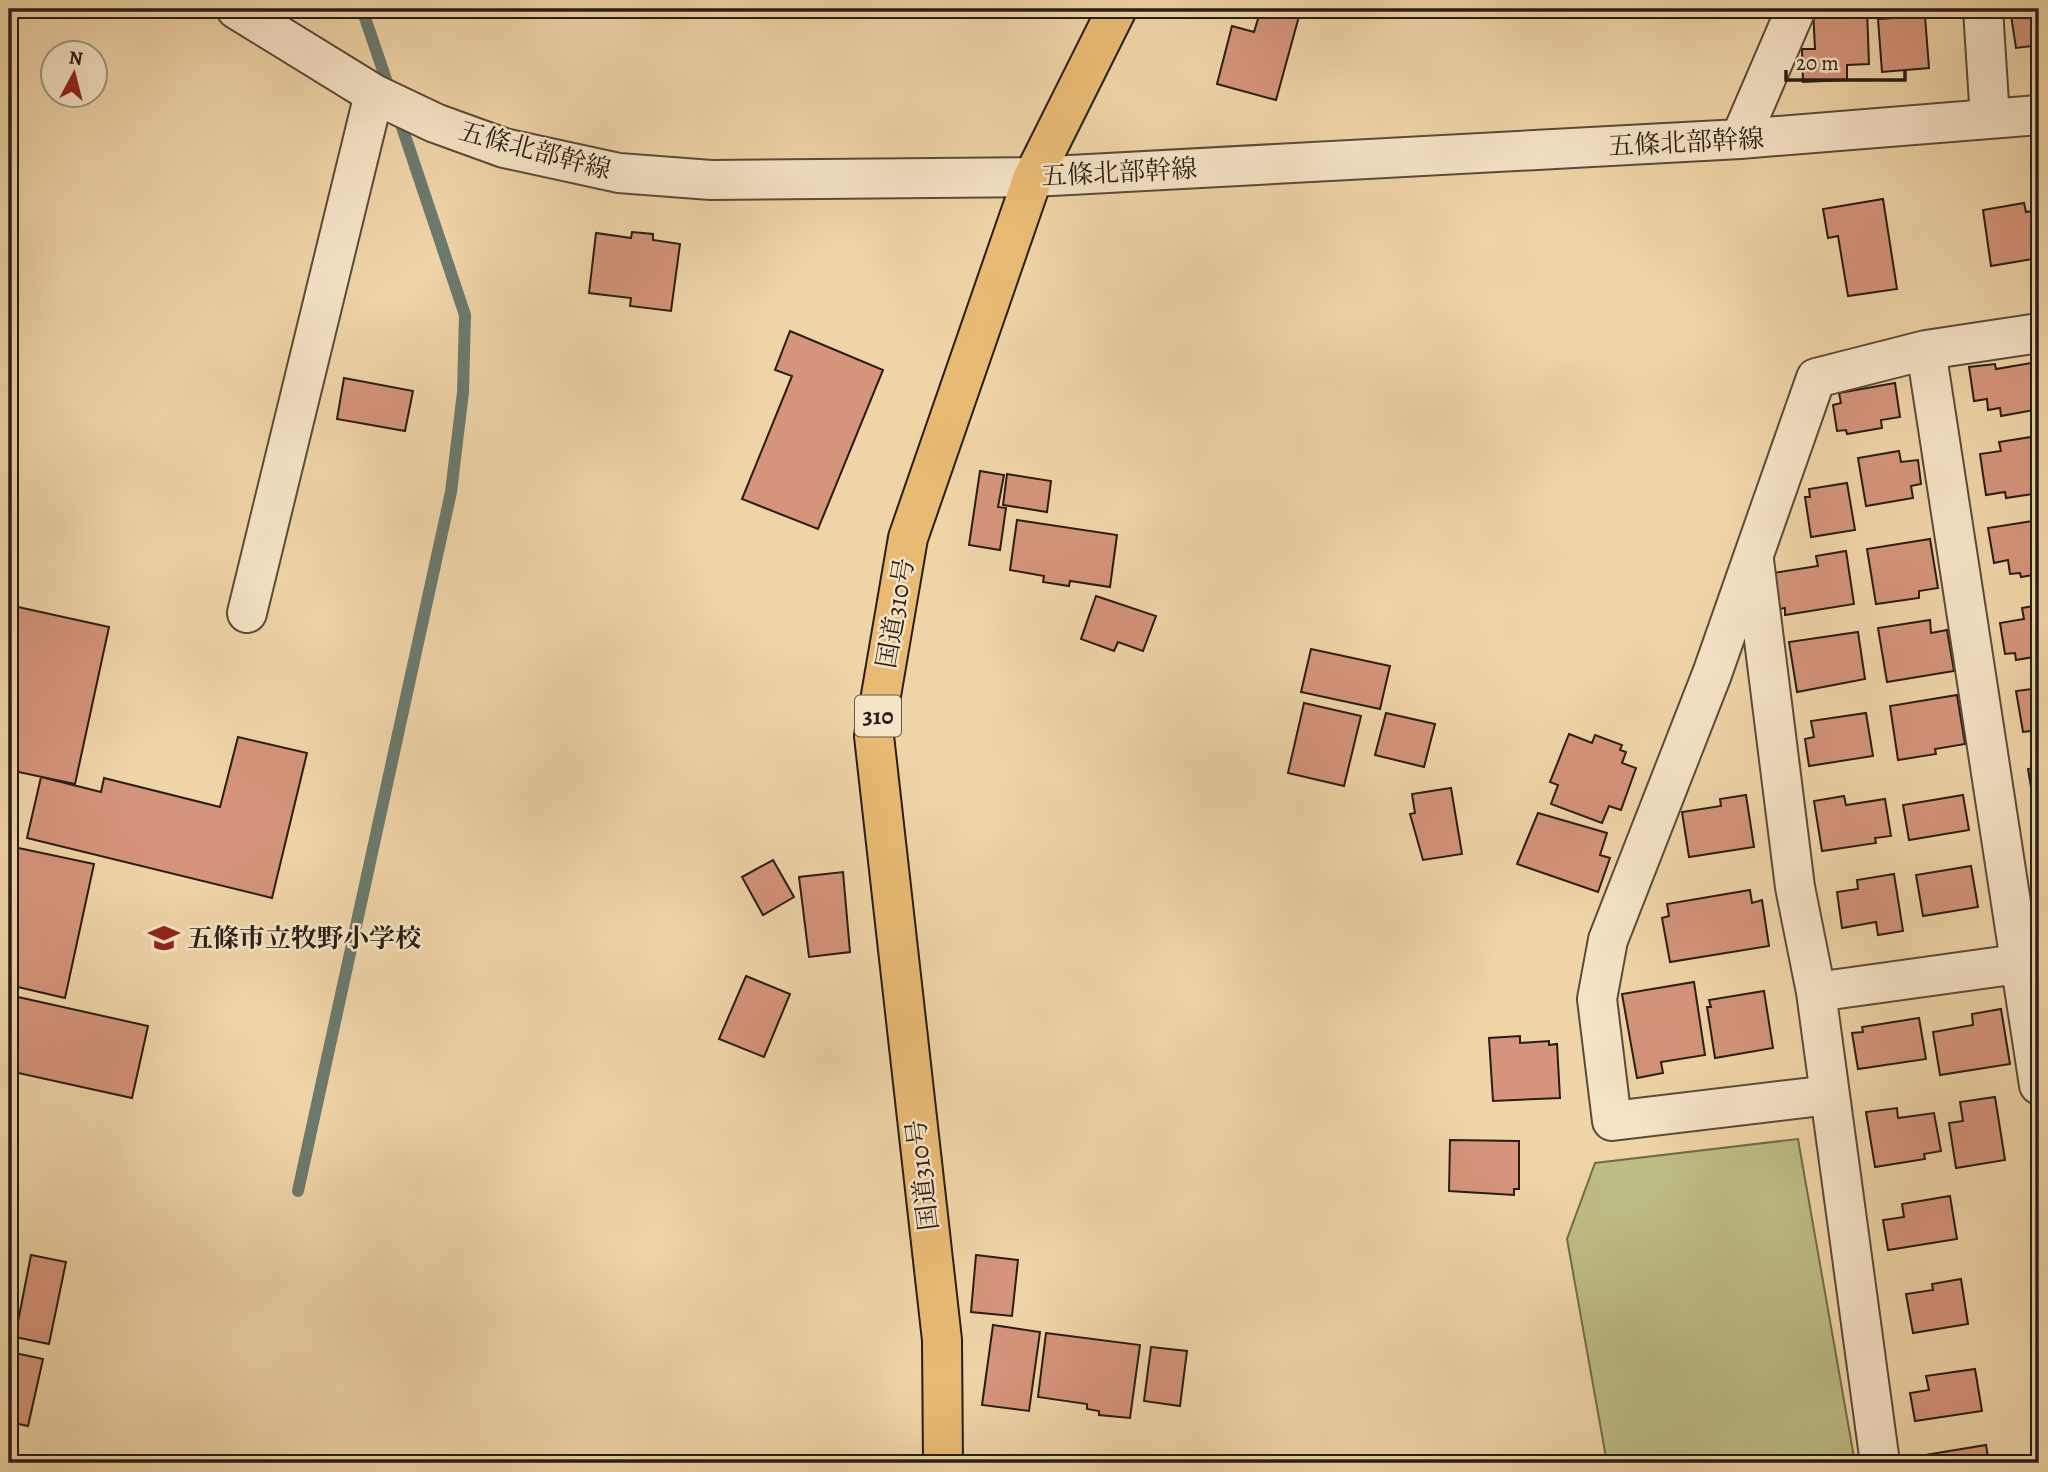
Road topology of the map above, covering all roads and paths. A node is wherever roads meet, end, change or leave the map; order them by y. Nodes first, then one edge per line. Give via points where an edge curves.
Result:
1 (236, 9) edge
2 (1117, 9) edge
3 (1796, 9) edge
4 (1983, 9) edge
5 (373, 94) junction
6 (2039, 115) edge
7 (1990, 119) junction
8 (1740, 139) junction
9 (1033, 177) junction
10 (2039, 333) edge
11 (1926, 350) junction
12 (1753, 551) junction
13 (247, 613) dead end
14 (2029, 962) edge
15 (1816, 992) junction
16 (2039, 1085) edge
17 (1830, 1095) junction
18 (943, 1463) edge
19 (1880, 1463) edge

1 - 5 street, 五條北部幹線
2 - 9 highway, 国道310号 / 310
3 - 8 street
4 - 7 street
5 - 9 street, 五條北部幹線 via 504,148 619,173 784,181
5 - 13 street
6 - 7 street, 五條北部幹線
7 - 8 street, 五條北部幹線
8 - 9 street, 五條北部幹線
9 - 18 highway, 国道310号 / 310 via 908,538 874,736 942,1340
10 - 11 street
11 - 12 street via 1816,378
11 - 14 street
12 - 15 street via 1795,887
12 - 17 street via 1712,674 1608,940 1597,999 1612,1121
14 - 15 street
14 - 16 street
15 - 17 street
17 - 19 street

